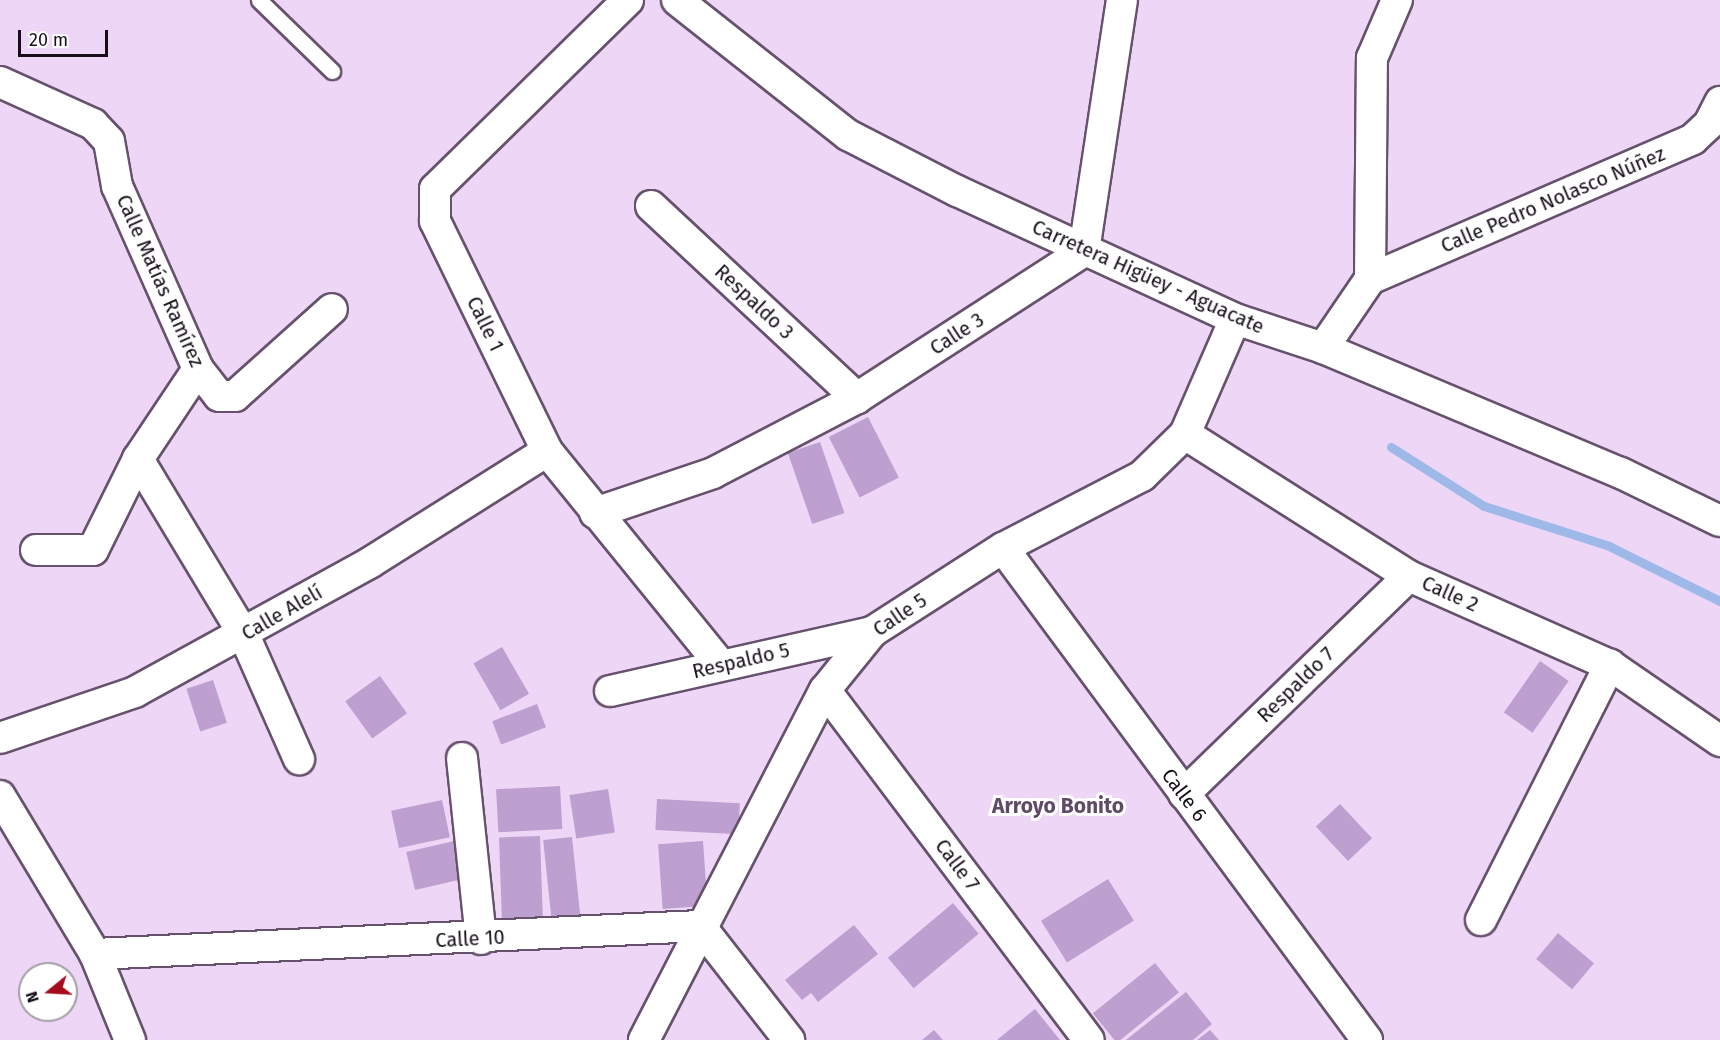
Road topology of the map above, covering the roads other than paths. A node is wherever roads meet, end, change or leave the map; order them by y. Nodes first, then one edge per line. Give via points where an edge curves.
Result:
1 (259, 0) edge
2 (628, 0) edge
3 (676, 0) edge
4 (1122, 0) edge
5 (1397, 0) edge
6 (332, 71) dead end
7 (0, 82) edge
8 (1720, 102) edge
9 (651, 206) dead end
10 (1084, 251) junction
11 (1370, 279) junction
12 (332, 309) dead end
13 (1236, 320) junction
14 (1323, 348) junction
15 (198, 369) junction
16 (857, 398) junction
17 (1185, 434) junction
18 (547, 451) junction
19 (138, 459) junction
20 (595, 513) junction
21 (1720, 521) edge
22 (1003, 548) junction
23 (36, 550) dead end
24 (1409, 576) junction
25 (872, 632) junction
26 (244, 635) junction
27 (721, 665) junction
28 (1610, 665) junction
29 (825, 690) junction
30 (610, 691) dead end
31 (0, 738) edge
32 (1720, 741) edge
33 (462, 758) dead end
34 (299, 759) dead end
35 (1184, 794) junction
36 (0, 796) edge
37 (1481, 920) dead end
38 (700, 926) junction
39 (481, 939) junction
40 (95, 954) junction
41 (130, 1040) edge
42 (644, 1040) edge
43 (789, 1040) edge
44 (1089, 1040) edge
45 (1367, 1040) edge

1 - 6 lane
2 - 18 street, Calle 1 via 435,189 435,221
3 - 10 street, Carretera Higüey - Aguacate via 848,135
4 - 10 street
5 - 11 street via 1372,58
7 - 15 street, Calle Matías Ramírez via 93,124 109,141 117,186
8 - 11 street, Calle Pedro Nolasco Núñez via 1710,124 1693,140
9 - 16 street, Respaldo 3
10 - 13 street, Carretera Higüey - Aguacate
10 - 16 street, Calle 3
11 - 14 street
12 - 15 street, Calle Matías Ramírez via 235,396 219,396
13 - 14 street, Carretera Higüey - Aguacate
13 - 17 street, Calle 5
14 - 21 street, Carretera Higüey - Aguacate via 1621,473
15 - 19 street
16 - 20 street, Calle 3 via 713,473
17 - 22 street, Calle 5 via 1142,476
17 - 24 street, Calle 2
18 - 20 street, Calle 1
18 - 26 street, Calle Alelí via 371,562
19 - 23 street via 93,550
19 - 26 street
20 - 27 street, Calle 1
22 - 25 street, Calle 5
22 - 35 street, Calle 6
24 - 28 street, Calle 2
24 - 35 street, Respaldo 7
25 - 27 street, Respaldo 5
25 - 29 street, Calle 5
26 - 31 street, Calle Alelí via 135,692
26 - 34 street
27 - 30 street, Respaldo 5
28 - 32 street, Calle 2
28 - 37 street
29 - 38 street, Calle 5
29 - 44 street, Calle 7
33 - 39 street
35 - 45 street, Calle 6
36 - 40 street
38 - 39 street, Calle 10
38 - 42 street, Calle 5
38 - 43 street
39 - 40 street, Calle 10
40 - 41 street

